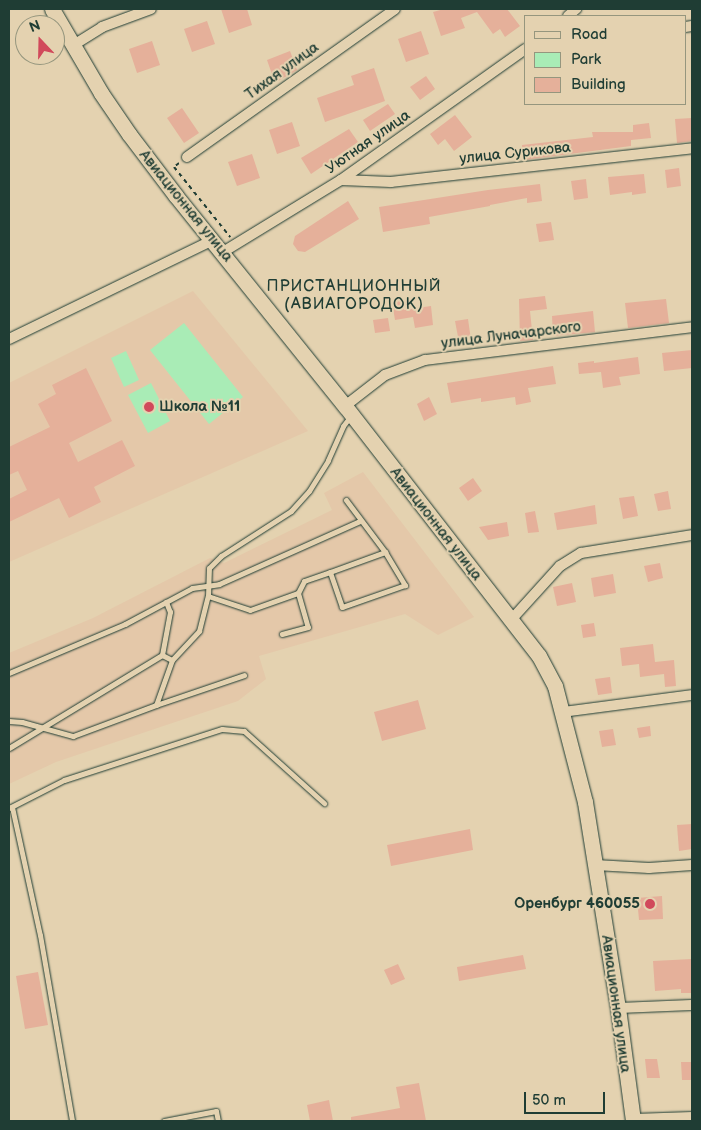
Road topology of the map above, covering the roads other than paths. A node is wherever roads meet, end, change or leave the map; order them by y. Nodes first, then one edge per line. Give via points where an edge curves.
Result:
1 (52, 9) edge
2 (151, 9) edge
3 (395, 9) edge
4 (72, 46) junction
5 (524, 50) edge
6 (692, 148) edge
7 (187, 157) road end
8 (341, 180) junction
9 (213, 240) junction
10 (229, 248) junction
11 (692, 327) edge
12 (9, 339) edge
13 (349, 411) junction
14 (346, 500) dead end
15 (360, 521) junction
16 (692, 535) edge
17 (385, 552) junction
18 (330, 572) junction
19 (208, 585) junction
20 (298, 593) junction
21 (208, 596) junction
22 (166, 602) junction
23 (511, 620) junction
24 (282, 634) dead end
25 (162, 655) junction
26 (172, 660) junction
27 (9, 673) edge
28 (244, 675) dead end
29 (692, 695) edge
30 (156, 705) junction
31 (563, 712) junction
32 (9, 721) edge
33 (44, 728) junction
34 (9, 748) edge
35 (324, 803) dead end
36 (10, 808) edge
37 (594, 865) junction
38 (692, 865) edge
39 (692, 1005) edge
40 (618, 1008) junction
41 (692, 1119) edge
42 (72, 1121) edge
43 (164, 1121) edge
44 (218, 1121) edge
45 (634, 1121) edge

1 - 4 street, Авиационная улица
2 - 4 street via 102,27
3 - 7 street, Тихая улица
4 - 9 street, Авиационная улица via 129,134
5 - 8 street, Уютная улица
6 - 8 street, улица Сурикова via 391,182
8 - 10 street, Уютная улица
9 - 10 street, Авиационная улица
9 - 12 street
10 - 13 street, Авиационная улица
11 - 13 street, улица Луначарского via 426,360 385,375
13 - 19 lane via 328,460 309,490 291,510 221,556 209,568
13 - 23 street, Авиационная улица
14 - 15 lane
15 - 17 lane
15 - 19 lane via 219,584
16 - 23 street via 581,553 560,566
17 - 18 lane
17 - 18 lane via 405,585 342,607
18 - 20 lane via 304,581
19 - 21 lane
19 - 22 lane via 192,588
20 - 21 lane via 250,610
20 - 24 lane via 308,627
21 - 26 lane via 199,631
22 - 25 lane via 170,612
22 - 27 lane via 125,624
23 - 31 street, Авиационная улица via 539,656 555,686
25 - 26 lane
25 - 33 lane
26 - 30 lane
28 - 30 lane
29 - 31 street
30 - 33 lane via 73,736
31 - 37 street, Авиационная улица via 585,802
32 - 33 lane
33 - 34 lane
35 - 36 lane via 244,732 222,729 64,780
36 - 42 lane via 40,935
37 - 38 street via 649,868
37 - 40 street, Авиационная улица
39 - 40 street
40 - 45 street, Авиационная улица
41 - 45 street
43 - 44 lane via 216,1111

